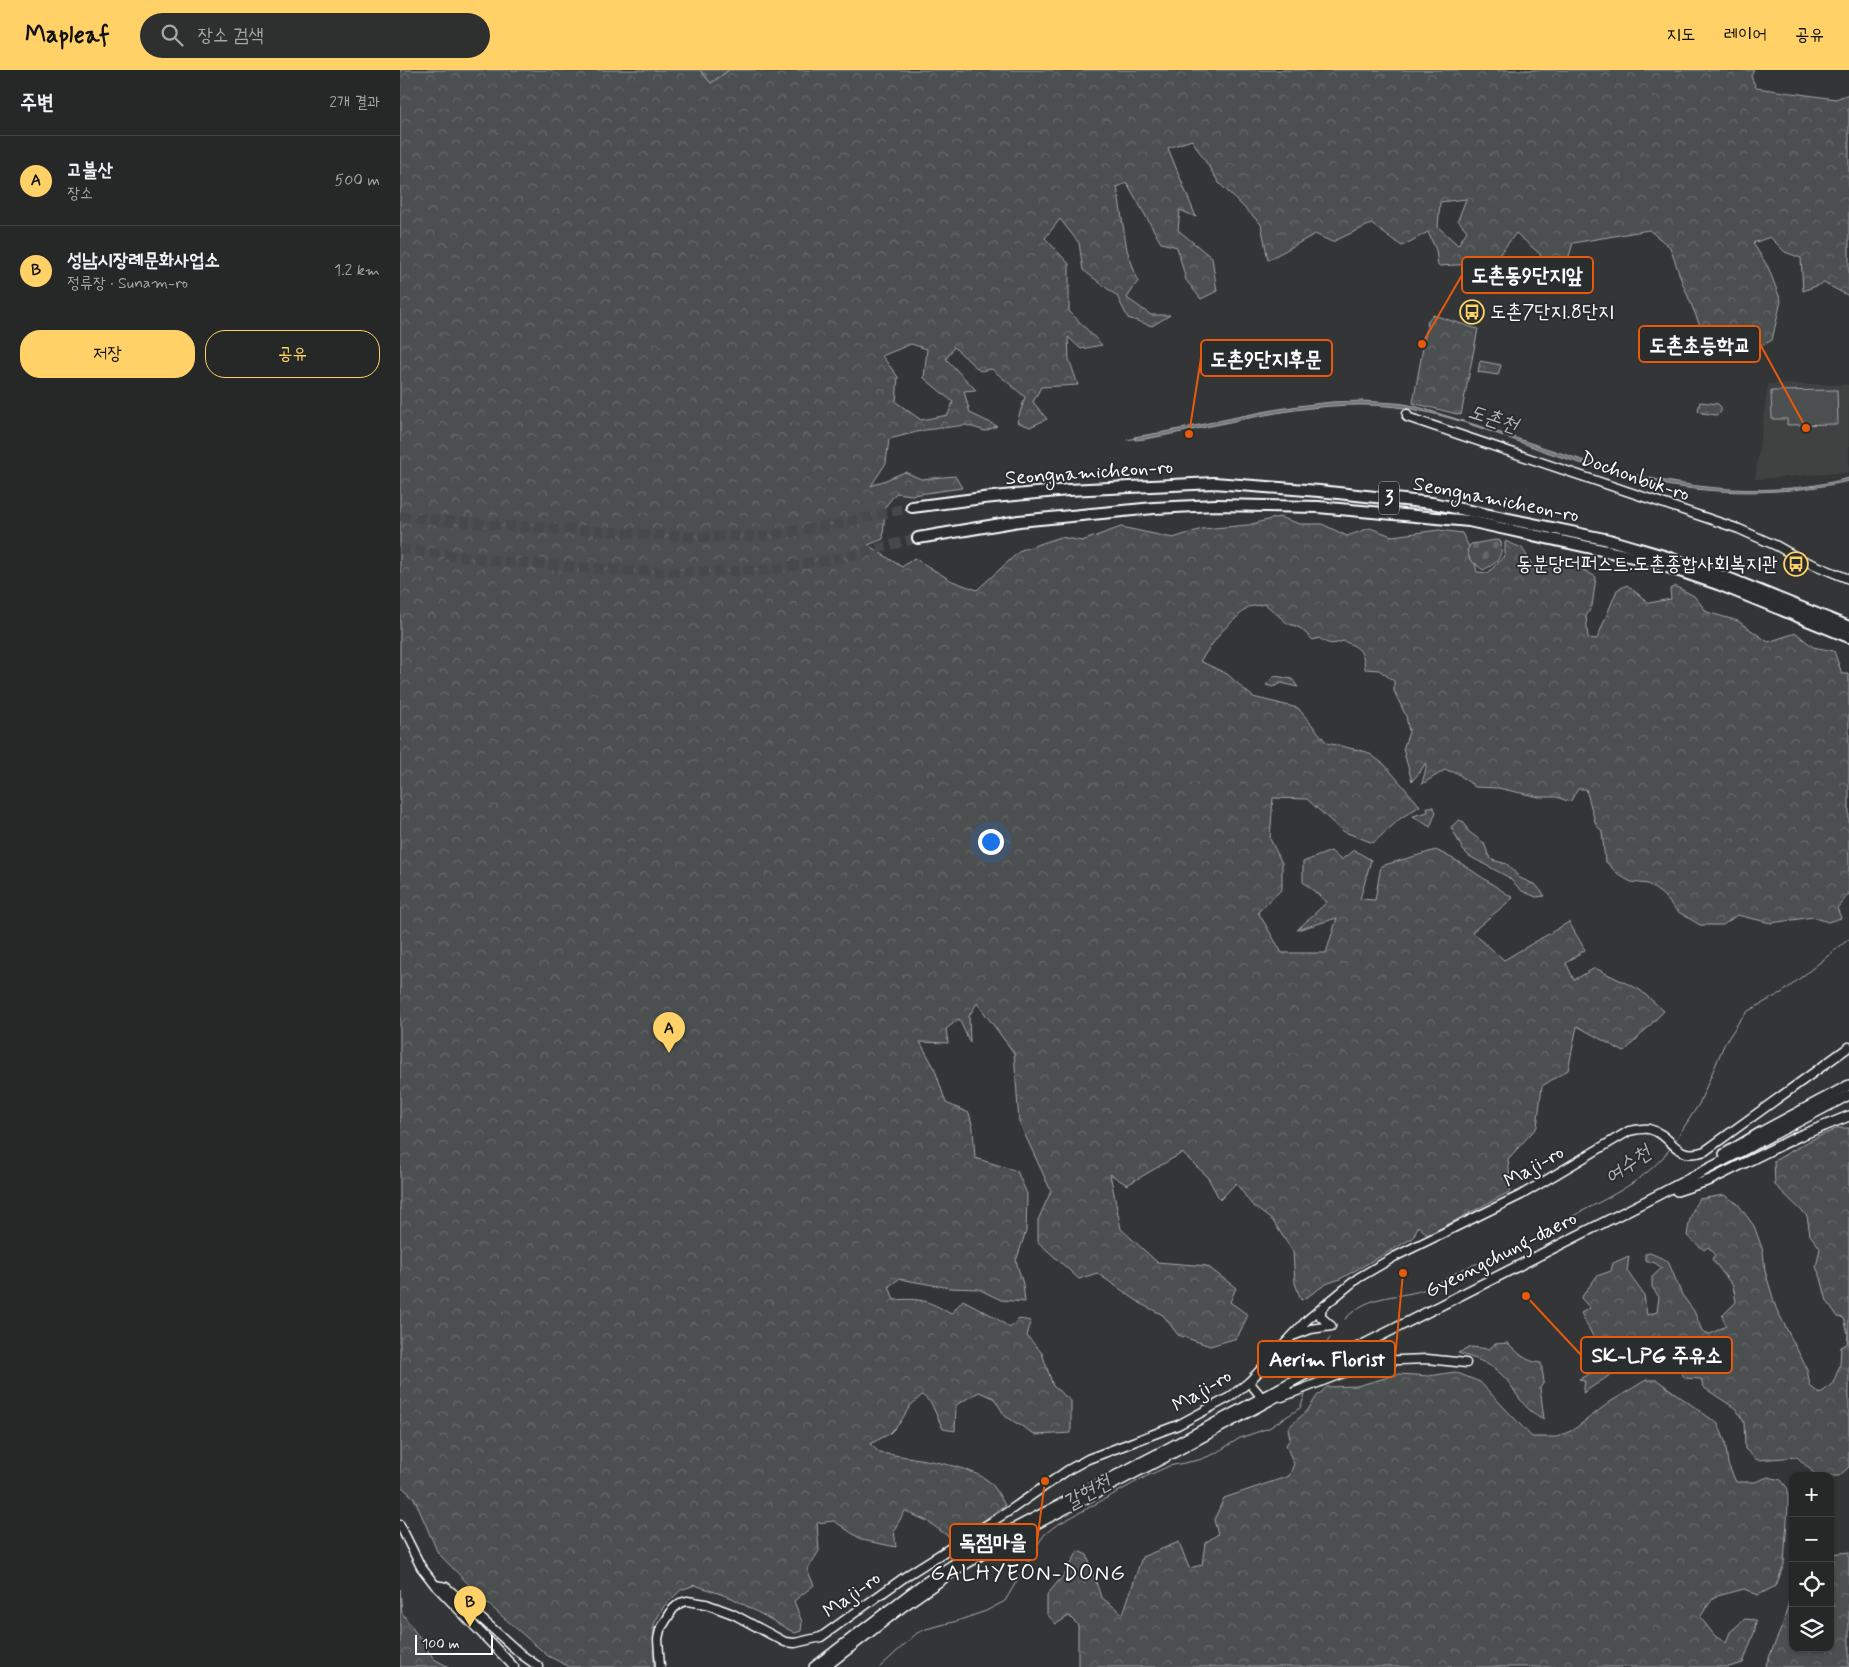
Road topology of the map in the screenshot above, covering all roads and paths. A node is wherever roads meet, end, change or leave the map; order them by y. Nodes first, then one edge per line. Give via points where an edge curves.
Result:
1 (1407, 416) dead end
2 (912, 507) tunnel mouth
3 (918, 538) tunnel mouth
4 (1849, 579) edge
5 (1849, 627) edge
6 (1849, 637) edge
7 (1849, 1047) edge
8 (1849, 1085) edge
9 (1849, 1094) edge
10 (1849, 1102) edge
11 (1849, 1116) edge
12 (1677, 1191) junction
13 (1658, 1195) junction
14 (1324, 1305) junction
15 (1292, 1336) junction
16 (1286, 1342) junction
17 (1278, 1351) junction
18 (1289, 1360) junction
19 (1466, 1363) dead end
20 (1321, 1366) junction
21 (1249, 1382) junction
22 (1264, 1400) junction
23 (400, 1525) edge
24 (436, 1584) junction
25 (514, 1667) edge
26 (539, 1667) edge
27 (660, 1667) edge
28 (814, 1667) edge
29 (825, 1667) edge

1 - 4 street, Dochonbuk-ro via 1739,529
2 - 5 highway, Seongnamicheon-ro / 3 via 1068,490 1214,482 1432,503 1609,540 1730,579
3 - 6 highway, Seongnamicheon-ro / 3 via 1019,521 1216,505 1318,507 1459,520 1647,560 1718,584
7 - 14 street, Maji-ro via 1706,1151 1687,1154 1649,1129 1629,1131 1521,1194 1386,1262 1358,1278
8 - 13 main road via 1761,1132
9 - 13 main road, Gyeongchung-daero
10 - 12 main road, Gyeongchung-daero
11 - 12 main road via 1799,1136 1710,1180
12 - 22 main road, Gyeongchung-daero
13 - 20 main road, Gyeongchung-daero
14 - 15 street, Maji-ro
14 - 15 street via 1321,1317 1331,1326
15 - 16 street, Maji-ro
16 - 17 street, Maji-ro
16 - 18 street
17 - 18 street
17 - 21 street, Maji-ro
18 - 20 street via 1302,1367
19 - 22 street via 1427,1359 1374,1361
20 - 22 main road, Gyeongchung-daero
21 - 22 street
21 - 27 street, Maji-ro via 1196,1417 1088,1459 1068,1470 909,1574 821,1637 785,1642 715,1607 696,1602 680,1603 660,1630
22 - 28 main road, Gyeongchung-daero via 981,1546 920,1586
22 - 29 main road, Gyeongchung-daero via 1162,1459 971,1561 904,1605
23 - 24 street via 421,1567
24 - 25 street
24 - 26 street via 446,1587

